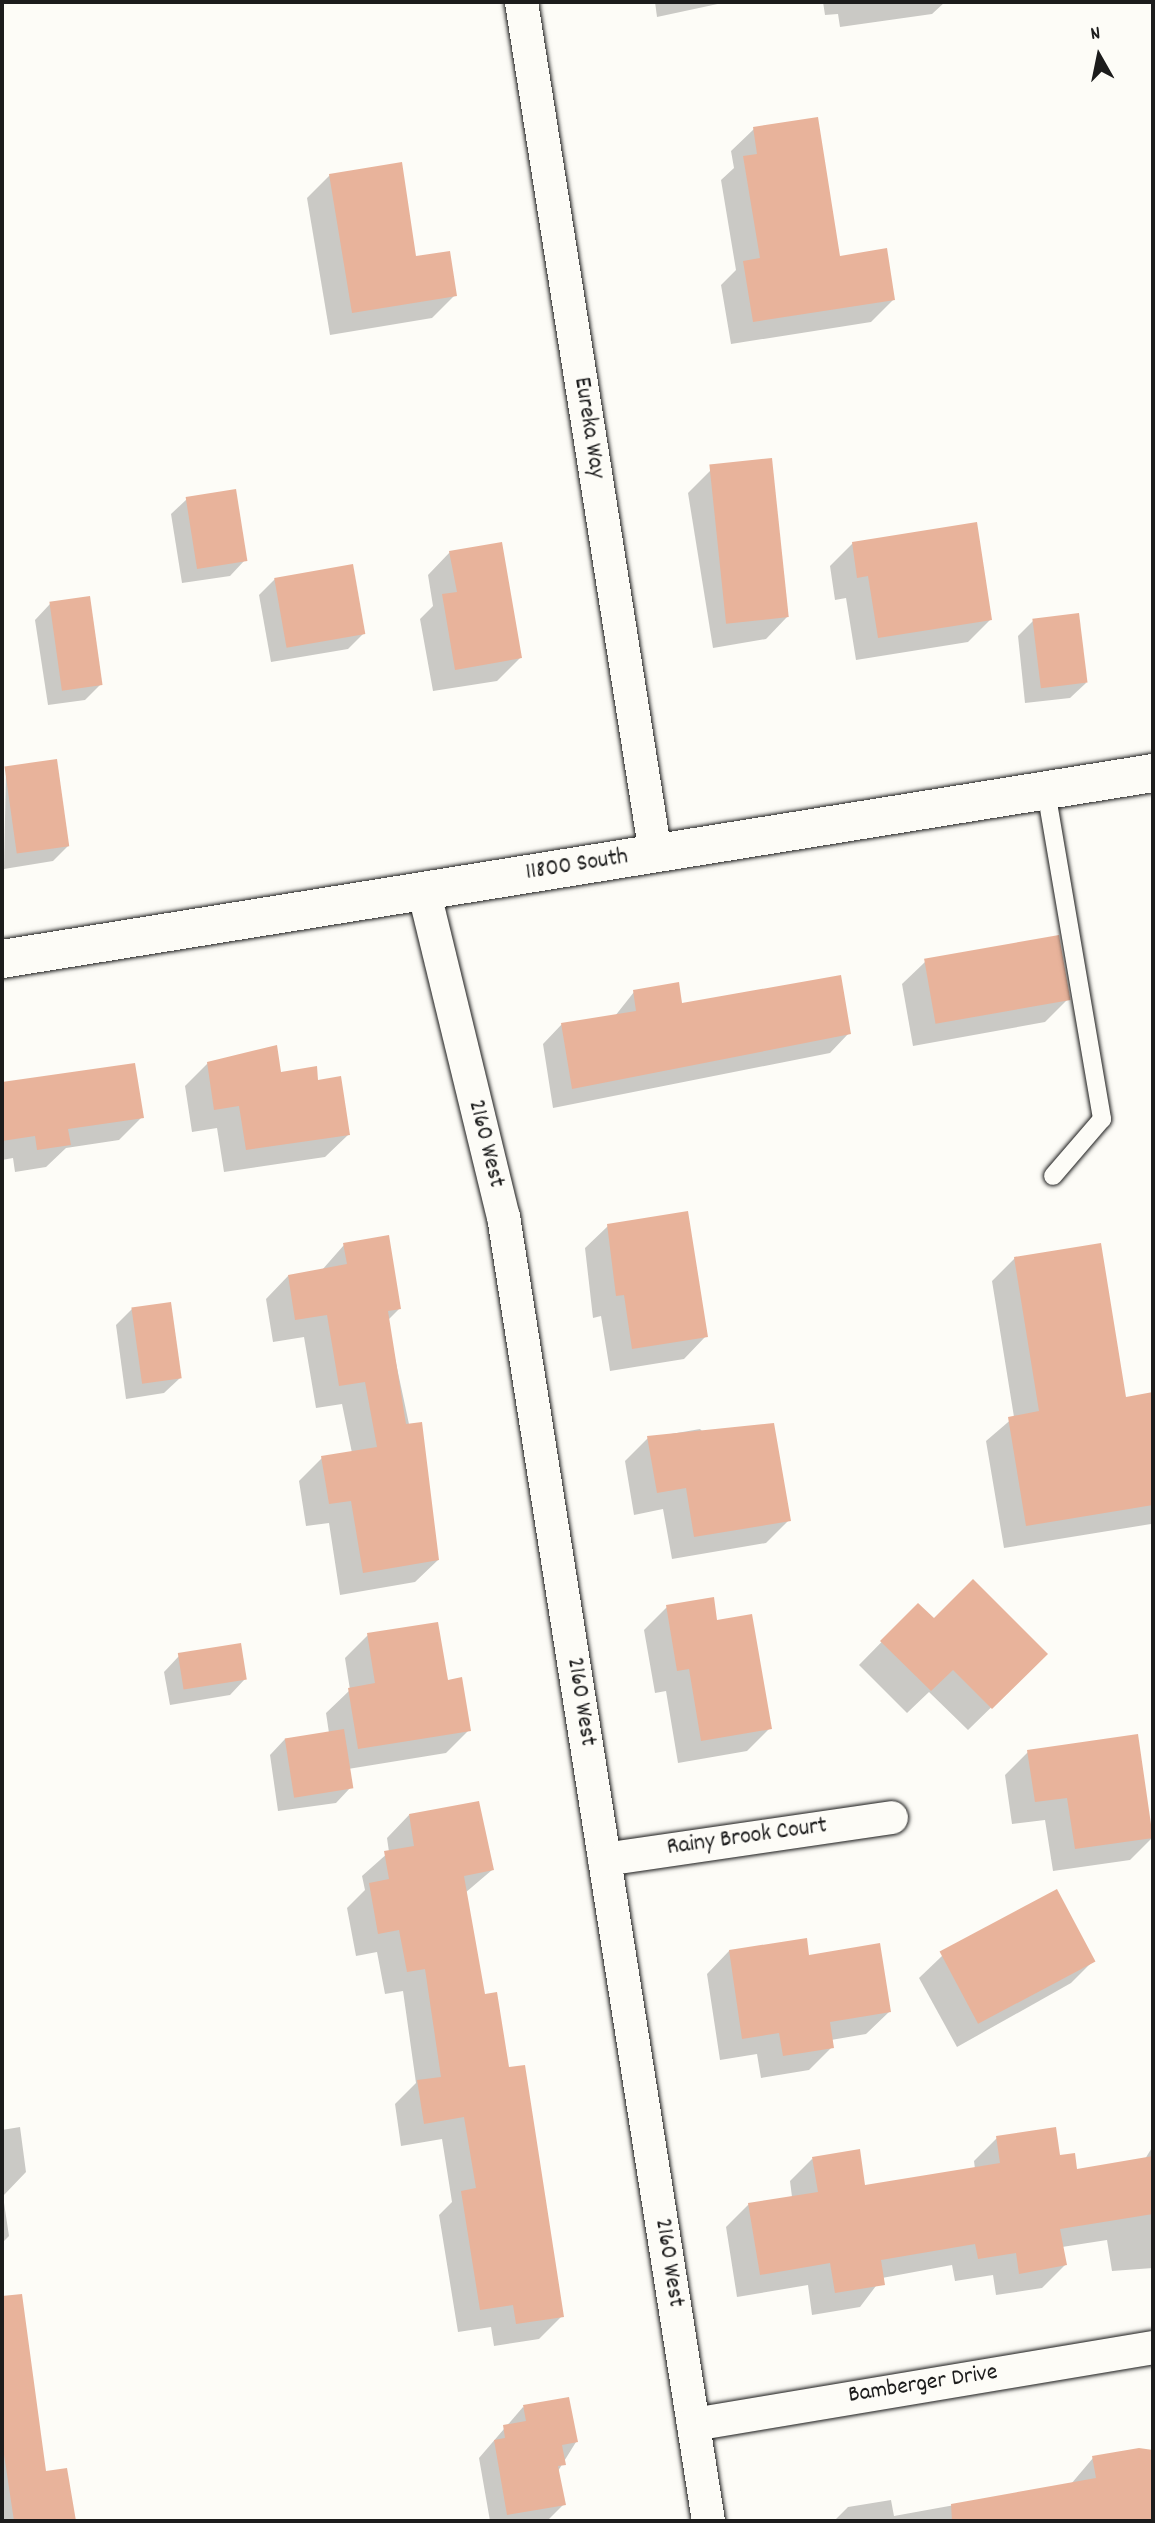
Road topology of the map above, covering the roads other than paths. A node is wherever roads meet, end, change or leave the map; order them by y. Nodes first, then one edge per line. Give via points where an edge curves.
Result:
1 (521, 2) edge
2 (1153, 773) edge
3 (1046, 790) junction
4 (655, 854) junction
5 (423, 889) junction
6 (2, 960) edge
7 (1053, 1176) dead end
8 (891, 1817) dead end
9 (604, 1859) junction
10 (1153, 2347) edge
11 (693, 2424) junction
12 (708, 2521) edge

1 - 4 street, Eureka Way
2 - 3 main road, 11800 South
3 - 4 main road, 11800 South
3 - 7 lane via 1102,1119
4 - 5 main road, 11800 South
5 - 6 main road, 11800 South
5 - 9 street, 2160 West via 503,1216
8 - 9 street, Rainy Brook Court
9 - 11 street, 2160 West
10 - 11 street, Bamberger Drive
11 - 12 street, 2160 West

